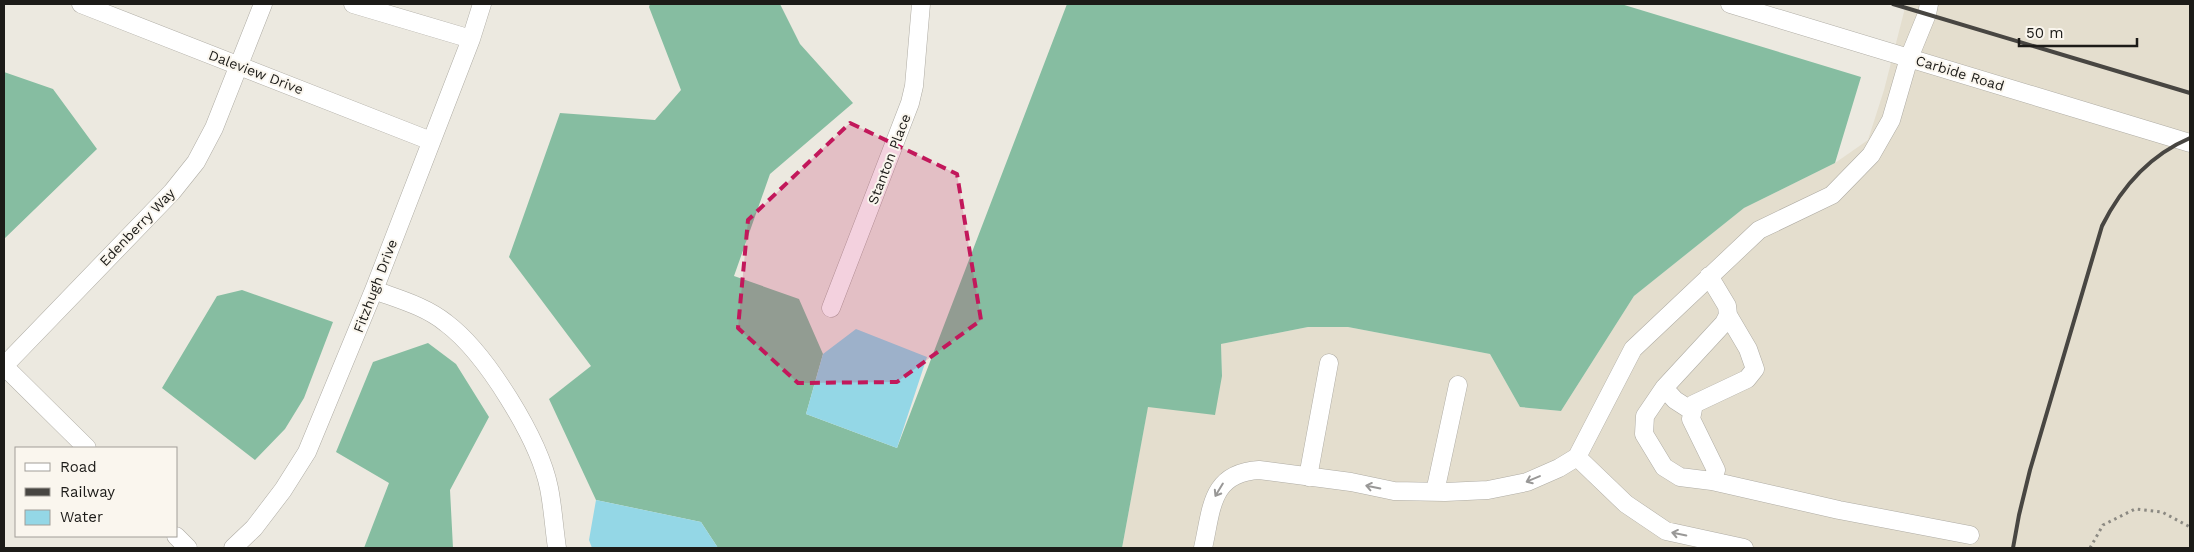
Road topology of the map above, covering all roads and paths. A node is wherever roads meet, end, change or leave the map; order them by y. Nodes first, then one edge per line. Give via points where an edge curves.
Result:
1 (82, 4) edge
2 (263, 4) edge
3 (353, 4) edge
4 (482, 4) edge
5 (921, 4) edge
6 (1730, 4) edge
7 (1929, 4) edge
8 (471, 38) junction
9 (1909, 58) junction
10 (240, 66) junction
11 (431, 141) junction
12 (2190, 143) edge
13 (1709, 276) junction
14 (374, 290) junction
15 (831, 308) dead end
16 (1728, 315) junction
17 (1329, 363) dead end
18 (4, 366) edge
19 (1458, 385) dead end
20 (1664, 388) junction
21 (1692, 411) junction
22 (86, 447) edge
23 (1577, 457) junction
24 (1308, 477) junction
25 (1712, 481) junction
26 (1435, 492) junction
27 (2190, 527) edge
28 (1970, 535) dead end
29 (177, 537) edge
30 (188, 548) edge
31 (234, 548) edge
32 (557, 548) edge
33 (1204, 548) edge
34 (1744, 548) edge
35 (2090, 548) edge

1 - 10 street, Daleview Drive
2 - 10 street, Edenberry Way
3 - 8 street
4 - 8 street, Fitzhugh Drive
5 - 15 street, Stanton Place via 910,103
6 - 9 street, Carbide Road
7 - 9 street
8 - 11 street, Fitzhugh Drive
9 - 12 street, Carbide Road
9 - 13 street via 1891,120 1872,155 1832,194 1759,230
10 - 11 street, Daleview Drive
10 - 18 street, Edenberry Way via 196,162 172,192
11 - 14 street, Fitzhugh Drive
13 - 16 street via 1727,306
13 - 23 street via 1633,349
14 - 31 street, Fitzhugh Drive via 307,452 283,490
14 - 32 street via 419,307 446,322 487,368 527,429 538,456 548,487
16 - 20 street
16 - 21 street via 1748,349 1755,369 1747,379 1694,404
17 - 24 street
18 - 22 street
19 - 26 street
20 - 21 street
20 - 25 street via 1645,416 1644,434 1664,467 1680,477
21 - 25 street via 1690,419 1716,470
23 -> 26 street via 1527,482 1488,490
34 -> 23 street via 1666,531 1626,504
26 -> 24 street via 1394,491
24 -> 33 street via 1259,470 1237,474 1226,480 1215,496
25 - 28 street
27 - 35 path via 2162,512 2135,509 2103,525
29 - 30 street

